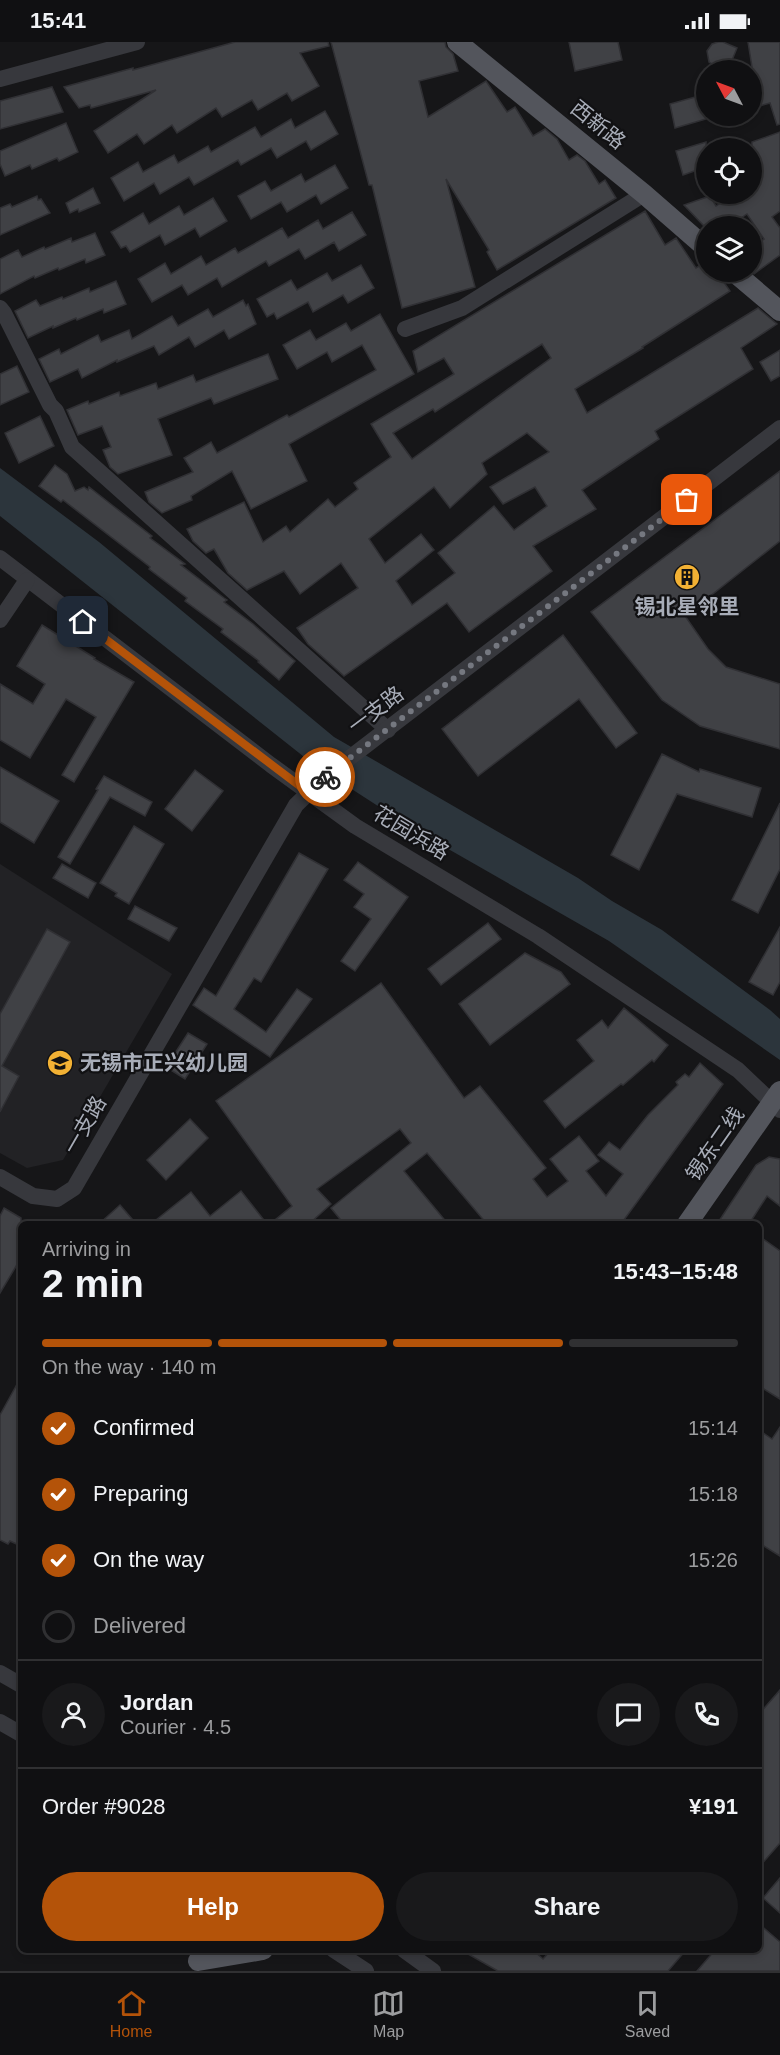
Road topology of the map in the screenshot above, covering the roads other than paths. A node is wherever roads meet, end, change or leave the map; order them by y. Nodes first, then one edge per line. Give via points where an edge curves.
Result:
1 (137, 42) edge
2 (457, 42) edge
3 (0, 79) edge
4 (644, 194) junction
5 (696, 239) edge
6 (746, 282) edge
7 (0, 308) edge
8 (780, 311) edge
9 (405, 329) dead end
10 (780, 428) edge
11 (0, 558) edge
12 (27, 580) junction
13 (0, 620) edge
14 (388, 730) junction
15 (309, 793) junction
16 (778, 1101) edge
17 (0, 1177) edge
18 (689, 1221) edge
19 (0, 1673) edge
20 (18, 1683) edge
21 (0, 1722) edge
22 (18, 1732) edge
23 (245, 1953) edge
24 (339, 1953) edge
25 (408, 1953) edge
26 (198, 1961) edge
27 (366, 1971) edge
28 (433, 1971) edge

1 - 3 street
2 - 4 main road, 西新路
4 - 5 main road, 西新路
4 - 9 street via 462,308
6 - 8 main road
7 - 14 street via 72,447
10 - 14 street, 一支路
11 - 12 street, 花园浜路
12 - 13 street
12 - 15 street, 花园浜路
14 - 15 street, 一支路
15 - 16 street, 花园浜路 via 355,826 548,942
15 - 17 street, 一支路 via 296,805 74,1188 57,1199 33,1196
16 - 18 main road, 锡东二线
19 - 20 street
21 - 22 street
23 - 26 main road
24 - 27 street
25 - 28 street

